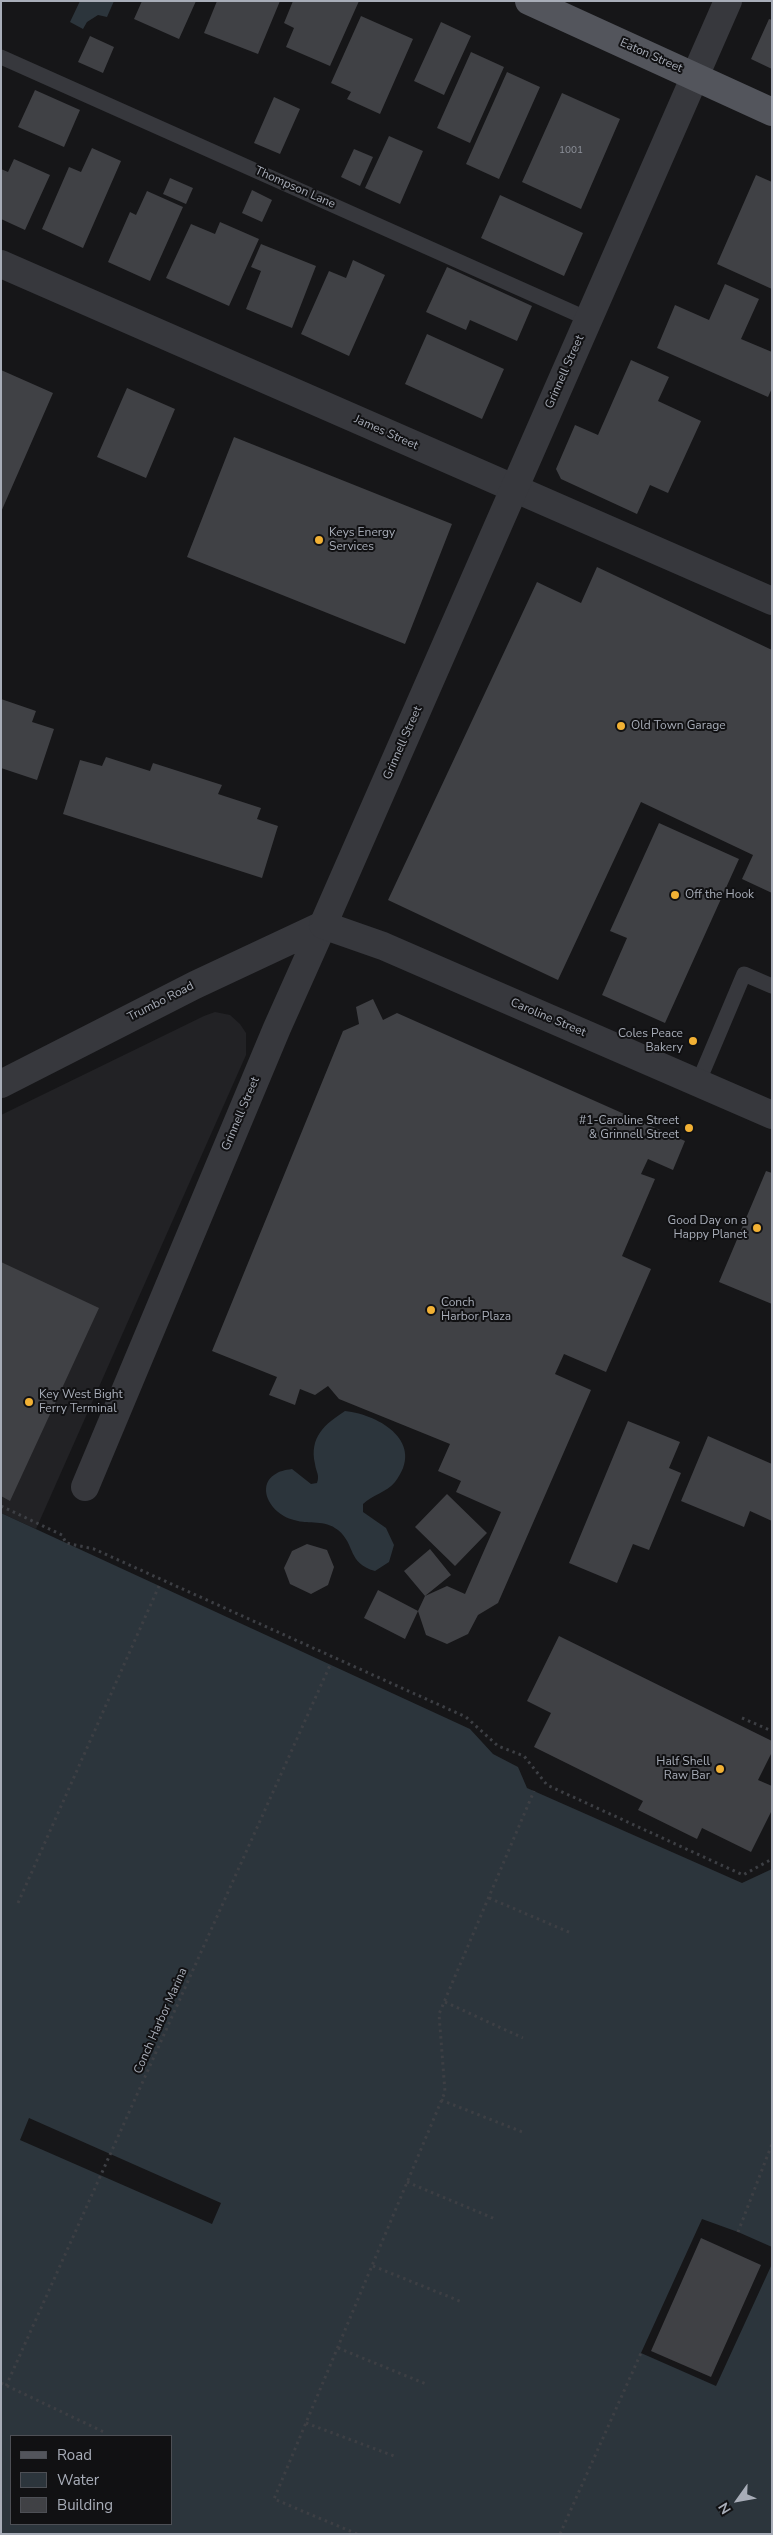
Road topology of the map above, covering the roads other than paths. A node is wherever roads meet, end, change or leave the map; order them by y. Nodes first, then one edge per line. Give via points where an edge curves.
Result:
1 (529, 1) edge
2 (728, 1) edge
3 (1, 57) edge
4 (695, 76) junction
5 (772, 112) edge
6 (1, 264) edge
7 (588, 319) junction
8 (514, 489) junction
9 (772, 601) edge
10 (323, 925) junction
11 (772, 986) edge
12 (698, 1083) junction
13 (1, 1084) edge
14 (772, 1115) edge
15 (85, 1487) dead end

1 - 4 main road, Eaton Street
2 - 4 street, Grinnell Street
3 - 7 lane, Thompson Lane
4 - 5 main road, Eaton Street
4 - 7 street, Grinnell Street
6 - 8 street, James Street
7 - 8 street, Grinnell Street
8 - 9 street, James Street
8 - 10 street, Grinnell Street
10 - 12 street, Caroline Street via 383,946
10 - 13 street, Trumbo Road via 195,985
10 - 15 street, Grinnell Street
11 - 12 lane via 744,974
12 - 14 street, Caroline Street

